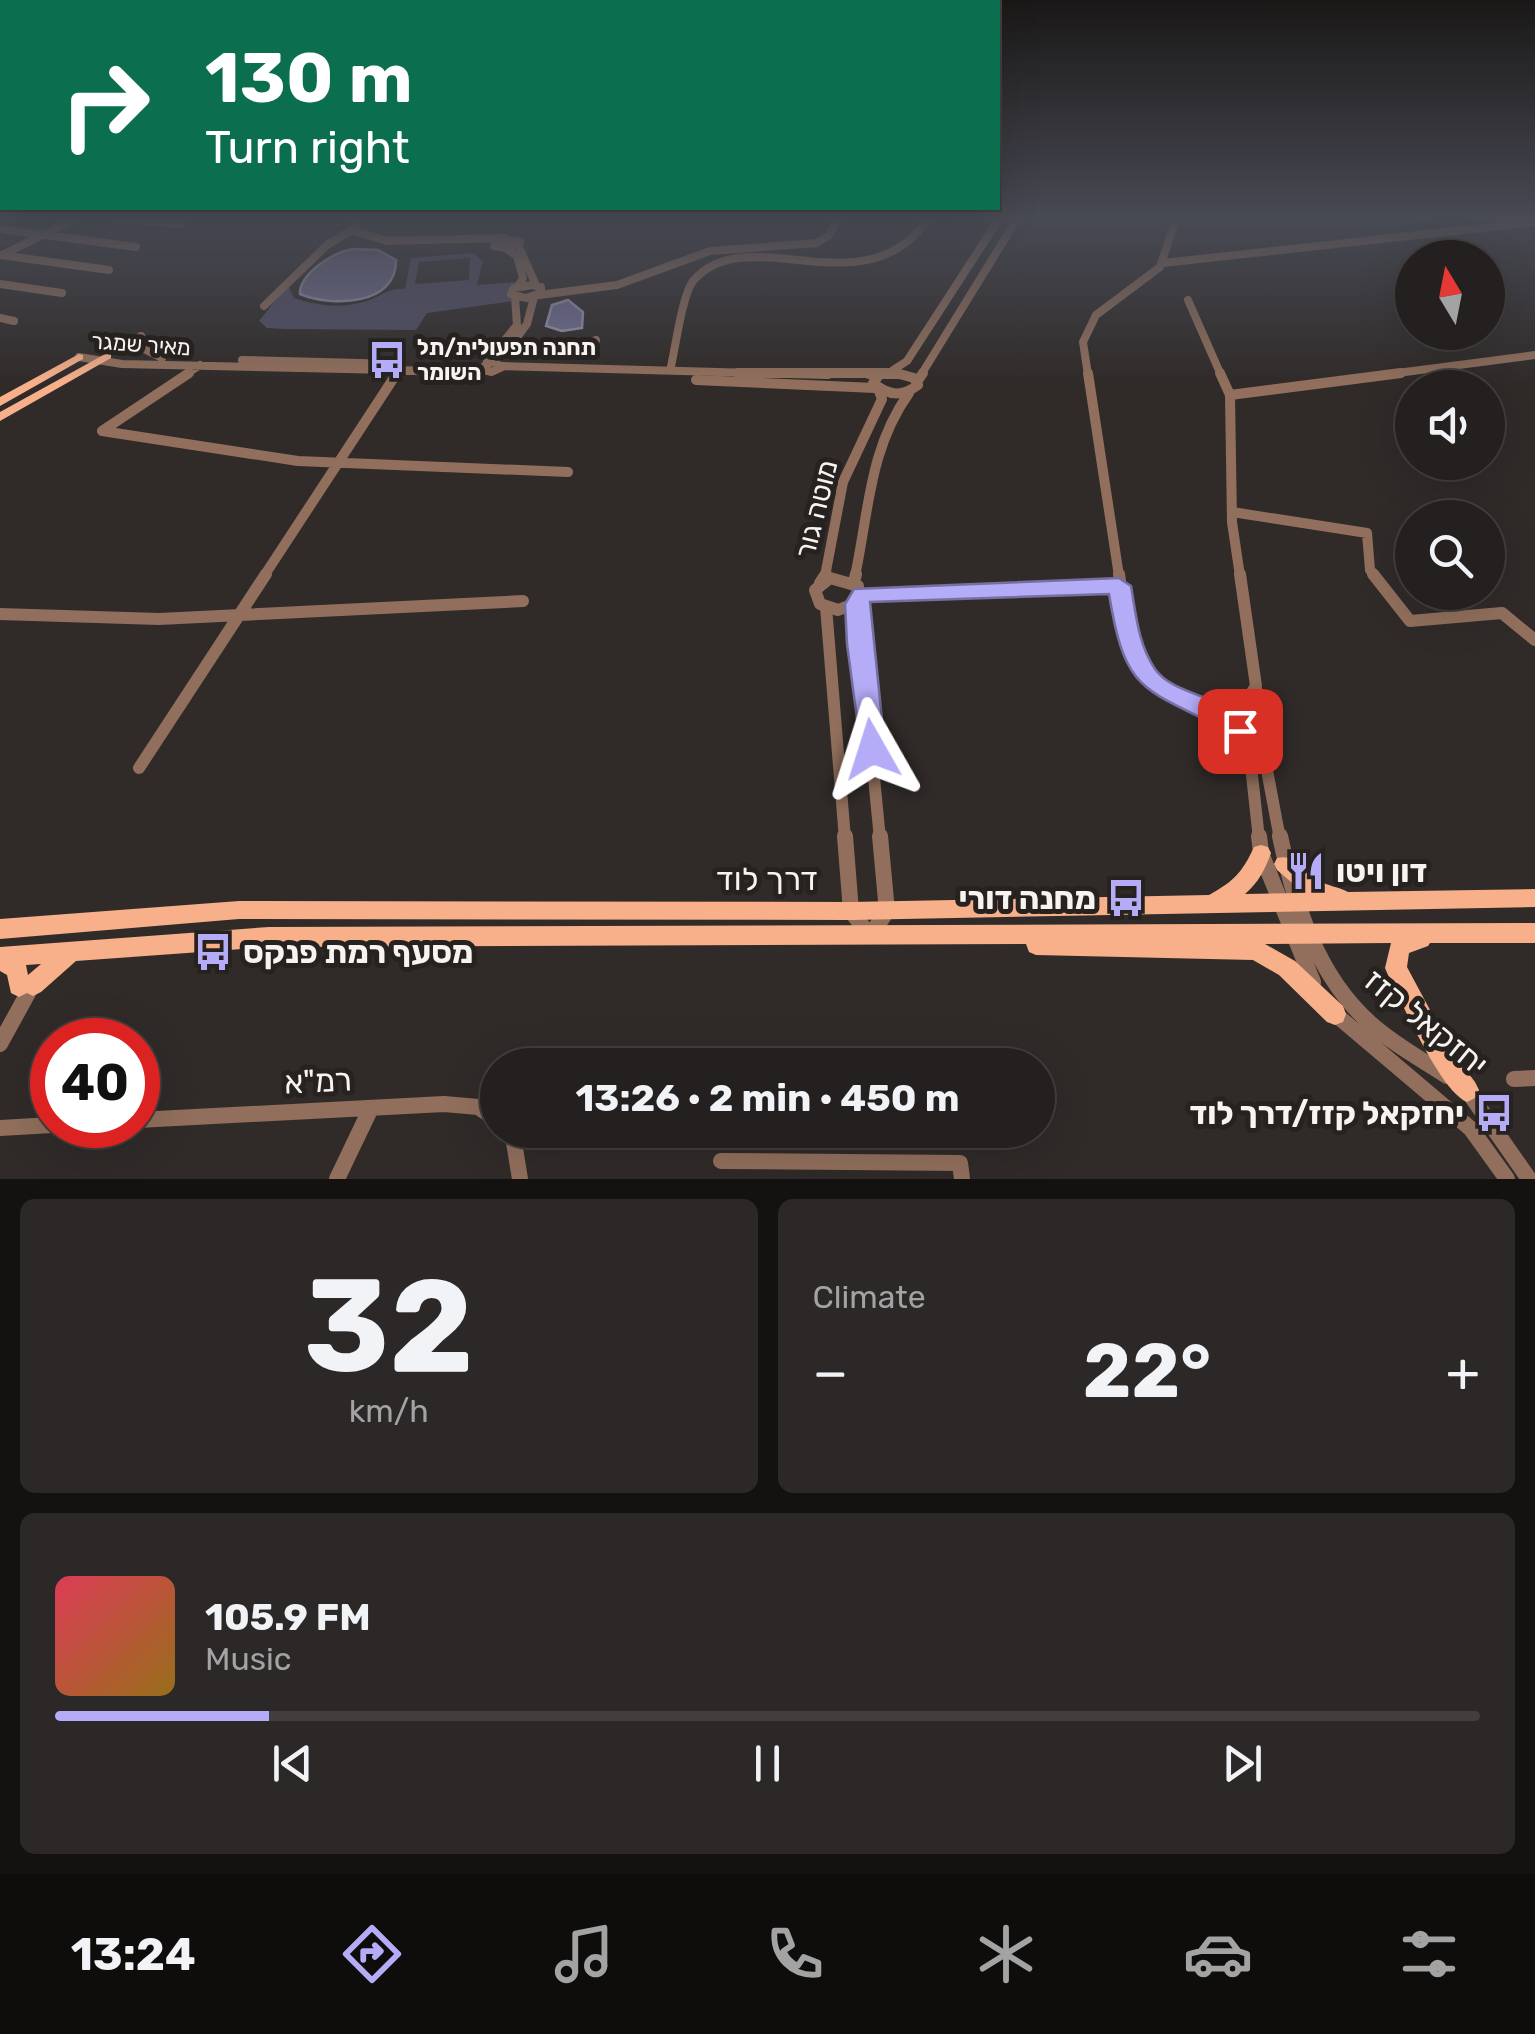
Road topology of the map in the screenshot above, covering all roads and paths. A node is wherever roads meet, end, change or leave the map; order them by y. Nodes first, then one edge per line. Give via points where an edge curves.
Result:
1 (297, 274) edge
2 (522, 274) edge
3 (530, 274) edge
4 (647, 274) edge
5 (700, 274) edge
6 (964, 274) edge
7 (983, 274) edge
8 (1150, 274) edge
9 (0, 284) edge
10 (518, 286) junction
11 (537, 291) junction
12 (62, 293) dead end
13 (516, 297) junction
14 (1188, 300) dead end
15 (264, 306) dead end
16 (0, 318) edge
17 (14, 320) dead end
18 (142, 336) dead end
19 (596, 340) dead end
20 (512, 345) junction
21 (1535, 355) edge
22 (79, 357) joint
23 (162, 358) junction
24 (101, 359) junction
25 (278, 365) junction
26 (502, 365) junction
27 (200, 366) junction
28 (486, 367) junction
29 (670, 371) junction
30 (398, 372) junction
31 (883, 374) junction
32 (917, 382) junction
33 (877, 390) junction
34 (909, 393) junction
35 (1230, 395) junction
36 (0, 402) edge
37 (0, 417) edge
38 (338, 464) junction
39 (568, 472) dead end
40 (1232, 512) junction
41 (854, 582) junction
42 (820, 583) junction
43 (1119, 586) junction
44 (860, 599) junction
45 (523, 601) dead end
46 (826, 607) junction
47 (0, 614) edge
48 (238, 616) junction
49 (1535, 640) edge
50 (1256, 686) junction
51 (1233, 722) junction
52 (1262, 744) junction
53 (139, 768) dead end
54 (1261, 853) junction
55 (1284, 864) junction
56 (1535, 898) edge
57 (1353, 902) junction
58 (1212, 904) junction
59 (1289, 904) junction
60 (887, 911) junction
61 (851, 912) junction
62 (52, 923) junction
63 (0, 929) edge
64 (1535, 933) edge
65 (1301, 934) junction
66 (1462, 934) junction
67 (870, 936) junction
68 (937, 936) junction
69 (83, 948) junction
70 (40, 952) junction
71 (0, 958) edge
72 (26, 985) junction
73 (1335, 1014) junction
74 (0, 1043) edge
75 (1535, 1078) edge
76 (1514, 1079) dead end
77 (1467, 1090) junction
78 (371, 1108) junction
79 (480, 1108) edge
80 (160, 1119) edge
81 (30, 1126) edge
82 (0, 1128) edge
83 (515, 1148) edge
84 (721, 1161) dead end
85 (337, 1179) edge
86 (520, 1179) edge
87 (962, 1179) edge
88 (1507, 1179) edge
89 (1529, 1179) edge

1 - 15 street
2 - 10 street
3 - 11 street
4 - 11 street via 617,285
5 - 29 street via 691,283
6 - 31 street via 907,361
7 - 32 street
8 - 43 street via 1096,315 1083,342
9 - 12 street
10 - 11 street
10 - 13 street via 510,292
11 - 13 street
11 - 20 street
13 - 28 street via 518,325
14 - 35 street
16 - 17 street
18 - 23 street via 140,347
19 - 20 street via 578,347
20 - 26 street
21 - 35 street
22 - 24 street, מאיר שמגר
22 - 36 main road
23 - 24 street, מאיר שמגר
23 - 25 street, מאיר שמגר
24 - 27 street, מאיר שמגר
24 - 37 main road
25 - 27 street, מאיר שמגר
25 - 28 street, מאיר שמגר
25 - 30 street, מאיר שמגר
26 - 28 street
26 - 29 street
27 - 38 street via 102,431
28 - 30 street, מאיר שמגר
28 - 33 street, מאיר שמגר
29 - 31 street
30 - 38 street
31 - 32 street
31 - 33 street, מוטה גור via 873,381
32 - 34 street, מוטה גור
33 - 34 street, מאיר שמגר
33 - 42 street, מוטה גור via 882,399 844,482
34 - 41 street, מוטה גור via 869,480
35 - 40 street
38 - 39 street
38 - 48 street
40 - 49 street via 1367,533 1370,570 1410,620 1502,613
40 - 50 street
41 - 42 street
41 - 44 street
42 - 46 street via 814,595
43 - 44 street
43 - 51 street via 1129,642 1148,679
44 - 46 street via 844,610
44 - 60 street
45 - 48 street
46 - 61 street
47 - 48 street
48 - 53 street
50 - 51 street
50 - 52 street
51 - 52 street via 1244,723
51 - 54 street via 1249,748
52 - 55 street
54 - 58 main road via 1246,884
54 - 59 street
55 - 57 main road via 1314,888
55 - 59 street
56 - 57 main road, דרך לוד
57 - 59 main road, דרך לוד
58 - 59 main road, דרך לוד
58 - 60 main road, דרך לוד
59 - 65 street, יחזקאל קזז
60 - 61 main road, דרך לוד
60 - 67 street
61 - 62 main road, דרך לוד via 239,910
61 - 67 street
62 - 63 main road, דרך לוד
62 - 70 street
64 - 66 main road, דרך לוד
65 - 66 main road, דרך לוד
65 - 68 main road, דרך לוד
65 - 73 street, יחזקאל קזז via 1310,977
65 - 77 street, יחזקאל קזז via 1362,1016
66 - 77 main road via 1400,947 1396,968
67 - 68 main road, דרך לוד
67 - 69 main road, דרך לוד via 270,937
68 - 73 main road via 1063,947 1256,950 1287,968
69 - 70 main road, דרך לוד
69 - 72 main road
70 - 71 main road, דרך לוד
70 - 72 street
71 - 72 main road via 14,965
72 - 74 street
73 - 88 street, יחזקאל קזז via 1445,1100 1482,1137
75 - 76 street
77 - 89 street, יחזקאל קזז
78 - 79 street, רמ"א
78 - 80 street, רמ"א
78 - 85 street
81 - 82 street
83 - 86 street
84 - 87 street via 960,1163

